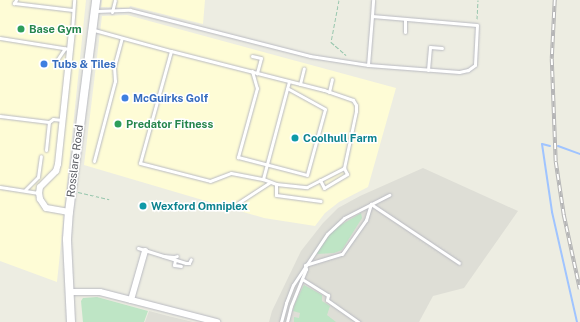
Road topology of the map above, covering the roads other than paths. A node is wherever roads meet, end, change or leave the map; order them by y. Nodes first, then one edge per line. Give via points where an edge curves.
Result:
1 (16, 0) edge
2 (74, 0) edge
3 (96, 0) edge
4 (115, 0) edge
5 (373, 0) edge
6 (73, 10) junction
7 (94, 11) junction
8 (112, 12) junction
9 (372, 16) junction
10 (406, 19) junction
11 (92, 30) junction
12 (72, 31) joint
13 (405, 32) dead end
14 (0, 38) edge
15 (122, 38) junction
16 (442, 48) dead end
17 (67, 49) junction
18 (171, 51) junction
19 (252, 56) dead end
20 (57, 60) dead end
21 (368, 65) junction
22 (304, 68) dead end
23 (428, 70) junction
24 (252, 72) junction
25 (257, 73) junction
26 (332, 79) dead end
27 (289, 82) junction
28 (300, 84) junction
29 (287, 88) junction
30 (329, 92) junction
31 (0, 116) edge
32 (62, 120) junction
33 (49, 122) junction
34 (46, 150) dead end
35 (41, 156) dead end
36 (94, 161) dead end
37 (267, 165) junction
38 (344, 168) junction
39 (263, 179) junction
40 (320, 180) junction
41 (270, 182) junction
42 (276, 184) junction
43 (0, 187) edge
44 (25, 190) junction
45 (39, 193) junction
46 (389, 196) dead end
47 (321, 201) dead end
48 (238, 203) dead end
49 (371, 204) junction
50 (69, 212) junction
51 (138, 248) dead end
52 (145, 250) junction
53 (164, 256) junction
54 (177, 256) dead end
55 (191, 259) dead end
56 (175, 260) junction
57 (460, 263) dead end
58 (305, 265) junction
59 (181, 266) dead end
60 (302, 278) junction
61 (70, 292) junction
62 (131, 300) junction
63 (71, 322) edge
64 (217, 322) edge
65 (281, 322) edge
66 (287, 322) edge
67 (359, 322) edge

1 - 6 lane via 14,3
2 - 6 lane
3 - 7 main road, Rosslare Road
4 - 8 lane
5 - 9 lane
6 - 12 lane
7 - 8 lane
7 - 11 main road, Rosslare Road
8 - 21 lane via 130,10 310,56
9 - 10 lane
9 - 21 lane
10 - 13 lane
10 - 23 lane via 477,25 475,65 459,72
11 - 15 lane
11 - 50 main road, Rosslare Road
12 - 17 street
14 - 17 lane
15 - 18 lane
15 - 36 lane via 114,67 115,81
16 - 23 lane via 430,47
17 - 20 lane
17 - 32 street
18 - 24 lane
18 - 39 lane via 140,162 210,181 231,173
19 - 25 lane via 261,58
21 - 23 lane
22 - 28 lane
24 - 25 lane
24 - 37 lane via 257,88 238,157
25 - 27 lane
26 - 30 lane
27 - 28 lane
27 - 29 lane
28 - 30 lane
29 - 37 lane
29 - 37 lane via 325,109 306,175
30 - 38 lane via 353,100 356,104
31 - 33 lane
32 - 33 lane via 53,119
32 - 45 street via 56,171 40,187
33 - 34 lane
35 - 44 lane via 38,176
37 - 39 lane
38 - 40 lane
38 - 40 lane via 347,174 324,188
39 - 41 lane
40 - 42 lane via 307,187
41 - 42 lane
41 - 48 lane
42 - 47 lane via 276,195
43 - 44 lane
44 - 45 lane
45 - 50 street via 46,208
46 - 49 lane
49 - 57 lane
49 - 58 lane via 344,218 327,234
49 - 58 lane via 366,220 342,254
50 - 61 main road, Rosslare Road via 67,238
51 - 52 lane
52 - 53 lane
52 - 62 street
53 - 54 lane
53 - 56 lane
55 - 56 lane via 189,263
56 - 59 lane via 174,265
58 - 60 lane
58 - 65 lane via 293,285
60 - 66 lane
60 - 67 lane via 328,295 327,300
61 - 62 street via 100,292
61 - 63 main road, Rosslare Road
62 - 64 street

